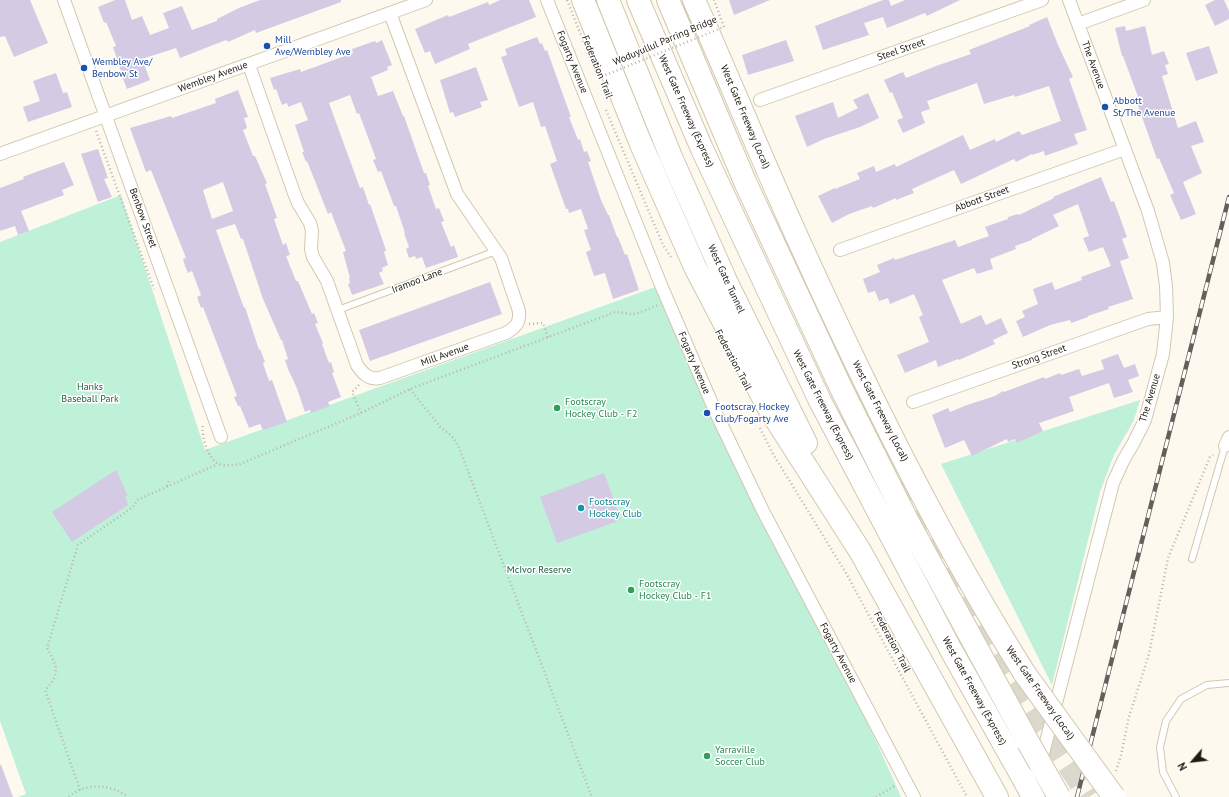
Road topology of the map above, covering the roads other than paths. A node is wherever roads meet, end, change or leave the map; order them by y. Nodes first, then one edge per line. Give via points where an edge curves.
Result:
1 (64, 0) edge
2 (426, 0) edge
3 (547, 0) edge
4 (583, 0) edge
5 (608, 0) edge
6 (638, 0) edge
7 (668, 0) edge
8 (695, 0) edge
9 (1042, 0) edge
10 (1069, 0) edge
11 (1144, 0) edge
12 (390, 13) junction
13 (1078, 24) junction
14 (249, 65) junction
15 (760, 100) dead end
16 (107, 116) junction
17 (1125, 149) junction
18 (0, 154) edge
19 (840, 250) dead end
20 (496, 251) junction
21 (338, 310) junction
22 (1167, 317) junction
23 (913, 402) dead end
24 (222, 437) dead end
25 (1227, 442) edge
26 (860, 551) junction
27 (1192, 559) dead end
28 (1229, 683) edge
29 (1114, 787) edge
30 (914, 797) edge
31 (997, 797) edge
32 (1033, 797) edge
33 (1059, 797) edge
34 (1176, 797) edge

1 - 16 street, Benbow Street
2 - 12 street, Wembley Avenue
3 - 30 street, Fogarty Avenue via 661,285 716,414 763,510
4 - 26 highway via 641,144 695,268 768,407
5 - 26 highway, West Gate Tunnel via 671,158 726,281
6 - 32 highway, West Gate Freeway (Express), bridge via 702,149 820,401 951,650
7 - 33 highway, bridge via 746,184 842,390 907,520
8 - 29 highway, West Gate Freeway (Local), bridge via 802,248 862,376 935,520 1025,674
9 - 15 street, Steel Street
10 - 13 street, The Avenue
11 - 13 street
12 - 14 street, Wembley Avenue
12 - 20 street via 457,194
13 - 17 street, The Avenue
14 - 16 street, Wembley Avenue
14 - 21 street via 298,203 310,222 313,257 327,281
16 - 18 street, Wembley Avenue
16 - 24 street, Benbow Street
17 - 19 street, Abbott Street
17 - 22 street, The Avenue via 1148,211 1163,263
20 - 21 lane, Iramoo Lane
20 - 21 street, Mill Avenue via 501,258 520,311 520,319 516,326 506,333 374,379 368,377 357,365
22 - 23 street, Strong Street via 1148,319
22 - 32 street, The Avenue via 1163,354 1145,420 1113,483
25 - 27 lane
26 - 31 highway
28 - 34 lane via 1207,685 1181,699 1166,721 1160,747 1163,772

